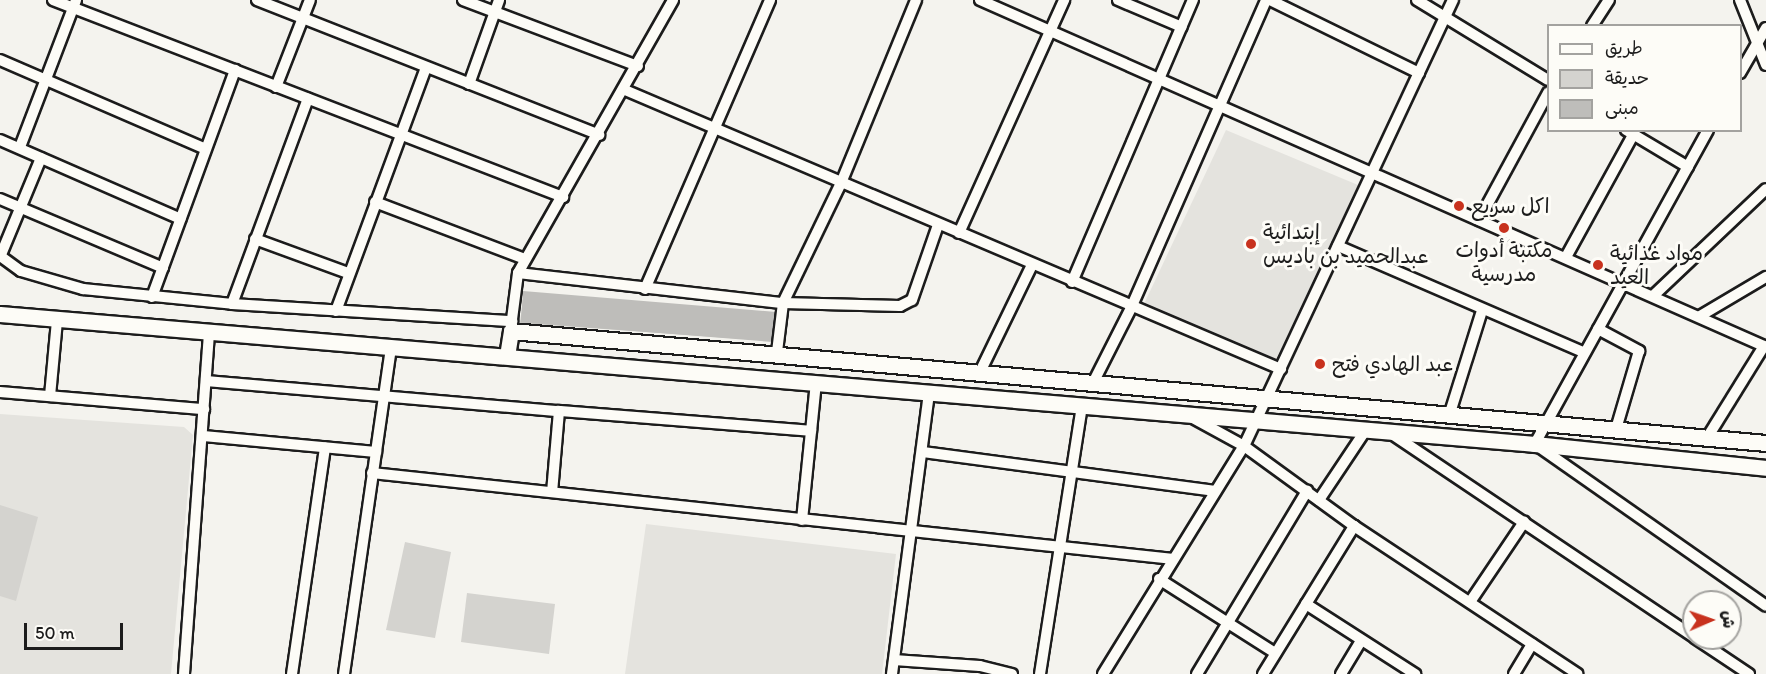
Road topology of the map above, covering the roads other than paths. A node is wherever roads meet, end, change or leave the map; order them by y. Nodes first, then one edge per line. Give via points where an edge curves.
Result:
1 (53, 0) edge
2 (257, 0) edge
3 (310, 0) edge
4 (463, 0) edge
5 (499, 0) edge
6 (770, 0) edge
7 (916, 0) edge
8 (980, 0) edge
9 (1064, 0) edge
10 (1119, 0) edge
11 (1193, 0) edge
12 (1268, 0) edge
13 (1417, 0) edge
14 (1453, 0) edge
15 (1610, 0) edge
16 (1740, 0) edge
17 (670, 1) edge
18 (74, 4) edge
19 (494, 13) junction
20 (1444, 18) junction
21 (302, 19) junction
22 (1593, 24) edge
23 (1182, 27) junction
24 (1766, 28) edge
25 (1050, 33) junction
26 (1757, 44) junction
27 (0, 60) edge
28 (1766, 64) edge
29 (638, 66) junction
30 (426, 68) junction
31 (235, 70) junction
32 (1742, 70) edge
33 (1419, 73) junction
34 (45, 77) junction
35 (1547, 79) edge
36 (1158, 80) junction
37 (469, 84) junction
38 (276, 87) junction
39 (625, 90) junction
40 (1547, 95) edge
41 (308, 99) junction
42 (1220, 106) junction
43 (716, 129) junction
44 (1707, 132) edge
45 (1630, 133) edge
46 (402, 135) junction
47 (599, 135) junction
48 (0, 140) edge
49 (20, 147) junction
50 (206, 149) junction
51 (41, 158) junction
52 (1688, 167) junction
53 (1372, 174) junction
54 (841, 183) junction
55 (1766, 189) edge
56 (563, 197) junction
57 (0, 200) edge
58 (375, 202) junction
59 (20, 207) junction
60 (181, 219) junction
61 (1479, 220) junction
62 (938, 225) junction
63 (959, 233) junction
64 (255, 239) junction
65 (1338, 246) junction
66 (1566, 257) junction
67 (1, 258) edge
68 (525, 260) junction
69 (1032, 265) junction
70 (163, 267) junction
71 (348, 273) junction
72 (518, 273) junction
73 (1766, 277) edge
74 (1072, 282) junction
75 (1624, 282) junction
76 (645, 289) junction
77 (1653, 295) junction
78 (152, 297) junction
79 (783, 303) junction
80 (232, 304) junction
81 (1131, 308) junction
82 (336, 311) junction
83 (1482, 311) junction
84 (0, 314) edge
85 (1700, 316) junction
86 (57, 320) junction
87 (512, 326) junction
88 (1598, 329) junction
89 (209, 334) junction
90 (1765, 346) edge
91 (391, 349) junction
92 (777, 352) junction
93 (1583, 352) junction
94 (507, 356) junction
95 (1281, 369) junction
96 (980, 372) junction
97 (206, 381) junction
98 (1094, 381) junction
99 (816, 382) junction
100 (0, 392) edge
101 (929, 392) junction
102 (384, 395) junction
103 (50, 396) junction
104 (1268, 396) junction
105 (1082, 406) junction
106 (204, 409) junction
107 (559, 411) junction
108 (1190, 416) junction
109 (1449, 416) junction
110 (1256, 421) junction
111 (1545, 423) junction
112 (1616, 429) junction
113 (811, 431) junction
114 (1365, 431) junction
115 (1392, 434) junction
116 (203, 436) junction
117 (1707, 438) junction
118 (1766, 443) edge
119 (1535, 444) junction
120 (1244, 446) junction
121 (325, 447) junction
122 (376, 452) junction
123 (923, 452) junction
124 (1766, 468) edge
125 (372, 473) junction
126 (1074, 475) junction
127 (1215, 491) junction
128 (1307, 491) junction
129 (552, 492) junction
130 (1319, 500) junction
131 (802, 520) junction
132 (1524, 522) junction
133 (1354, 526) junction
134 (911, 531) junction
135 (1062, 545) junction
136 (1173, 559) junction
137 (1159, 579) junction
138 (1470, 602) junction
139 (1306, 604) junction
140 (1766, 606) edge
141 (1228, 622) junction
142 (1682, 629) edge
143 (1361, 641) junction
144 (1532, 644) junction
145 (1713, 650) edge
146 (1275, 653) junction
147 (894, 660) junction
148 (184, 674) edge
149 (292, 674) edge
150 (344, 674) edge
151 (892, 674) edge
152 (1012, 674) edge
153 (1040, 674) edge
154 (1103, 674) edge
155 (1197, 674) edge
156 (1263, 674) edge
157 (1341, 674) edge
158 (1415, 674) edge
159 (1514, 674) edge
160 (1578, 674) edge
161 (1749, 674) edge

1 - 18 street
2 - 21 street
3 - 21 street
4 - 19 street
5 - 19 street
6 - 43 street
7 - 54 street
8 - 25 street
9 - 25 street
10 - 23 street
11 - 23 street
12 - 33 street
12 - 42 street
13 - 20 street
14 - 20 street
15 - 22 street
16 - 26 street
17 - 29 street
18 - 31 street
18 - 34 street
19 - 29 street
19 - 37 street
20 - 33 street
20 - 35 street
21 - 30 street
21 - 38 street
23 - 36 street
24 - 26 street
25 - 36 street
25 - 63 street
26 - 28 street
26 - 32 street
27 - 34 street
29 - 39 street
30 - 37 street
30 - 46 street
31 - 38 street
31 - 50 street
33 - 53 street
34 - 49 street
34 - 50 street
36 - 42 street
36 - 74 street
37 - 47 street
38 - 41 street
39 - 43 street
39 - 47 street
40 - 61 street
41 - 46 street
41 - 64 street
42 - 53 street
42 - 81 street
43 - 54 street
43 - 76 street
44 - 52 street
45 - 52 street
45 - 66 street
46 - 56 street
46 - 58 street
47 - 56 street
48 - 49 street
49 - 51 street
50 - 60 street
51 - 59 street
51 - 60 street
52 - 75 street
53 - 61 street
53 - 65 street
54 - 62 street
54 - 79 street
55 - 77 street
56 - 68 street
57 - 59 street
58 - 68 street
58 - 71 street
59 - 67 street
59 - 70 street
60 - 70 street
61 - 66 street
62 - 63 street
62 - 79 street via 908,304
63 - 69 street
64 - 71 street
64 - 80 street
65 - 83 street
65 - 95 street
66 - 75 street
67 - 78 street via 21,271 51,281
68 - 72 street
69 - 74 street
69 - 96 street
70 - 78 street
71 - 82 street
72 - 76 street
72 - 87 street
73 - 85 street
74 - 81 street
75 - 77 street
75 - 88 street
76 - 79 street
77 - 85 street
78 - 80 street
79 - 92 street
80 - 82 street
81 - 95 street
81 - 98 street
82 - 87 street
83 - 93 street
83 - 109 street
84 - 86 main road
85 - 90 street
86 - 89 main road
86 - 103 street
87 - 92 main road
87 - 94 main road
88 - 93 street
88 - 112 street via 1639,351
89 - 91 main road
89 - 97 street
90 - 117 street
91 - 94 main road
91 - 102 street
92 - 96 main road
93 - 111 street
94 - 99 main road
95 - 104 street
96 - 98 main road
97 - 102 street
97 - 106 street
98 - 104 main road
99 - 101 main road
99 - 113 street
100 - 103 street
101 - 105 main road
101 - 123 street
102 - 107 street
102 - 122 street
103 - 106 street
104 - 109 main road
104 - 110 street
105 - 108 main road
105 - 126 street
106 - 116 street
107 - 113 street
107 - 129 street
108 - 110 main road
108 - 120 street
109 - 111 main road
110 - 114 main road
110 - 120 street
111 - 112 main road
111 - 119 street
112 - 117 main road
113 - 131 street
114 - 115 main road
114 - 130 street
115 - 119 main road
115 - 132 street
116 - 121 street
116 - 148 street
117 - 118 main road
119 - 124 main road
119 - 140 street
120 - 127 street
120 - 128 street
121 - 122 street
121 - 149 street
122 - 125 street
123 - 126 street
123 - 134 street
125 - 129 street
125 - 150 street
126 - 127 street
126 - 135 street
127 - 136 street
128 - 130 street
128 - 141 street
129 - 131 street
130 - 133 street
131 - 134 street
132 - 138 street
132 - 142 street
133 - 138 street
133 - 139 street
134 - 135 street
134 - 147 street
135 - 136 street
135 - 153 street
136 - 137 street
137 - 141 street
137 - 154 street
138 - 144 street
139 - 143 street
139 - 146 street
141 - 146 street
141 - 155 street
143 - 157 street
143 - 158 street
144 - 159 street
144 - 160 street
145 - 161 street
146 - 156 street
147 - 151 street
147 - 152 street via 980,666

